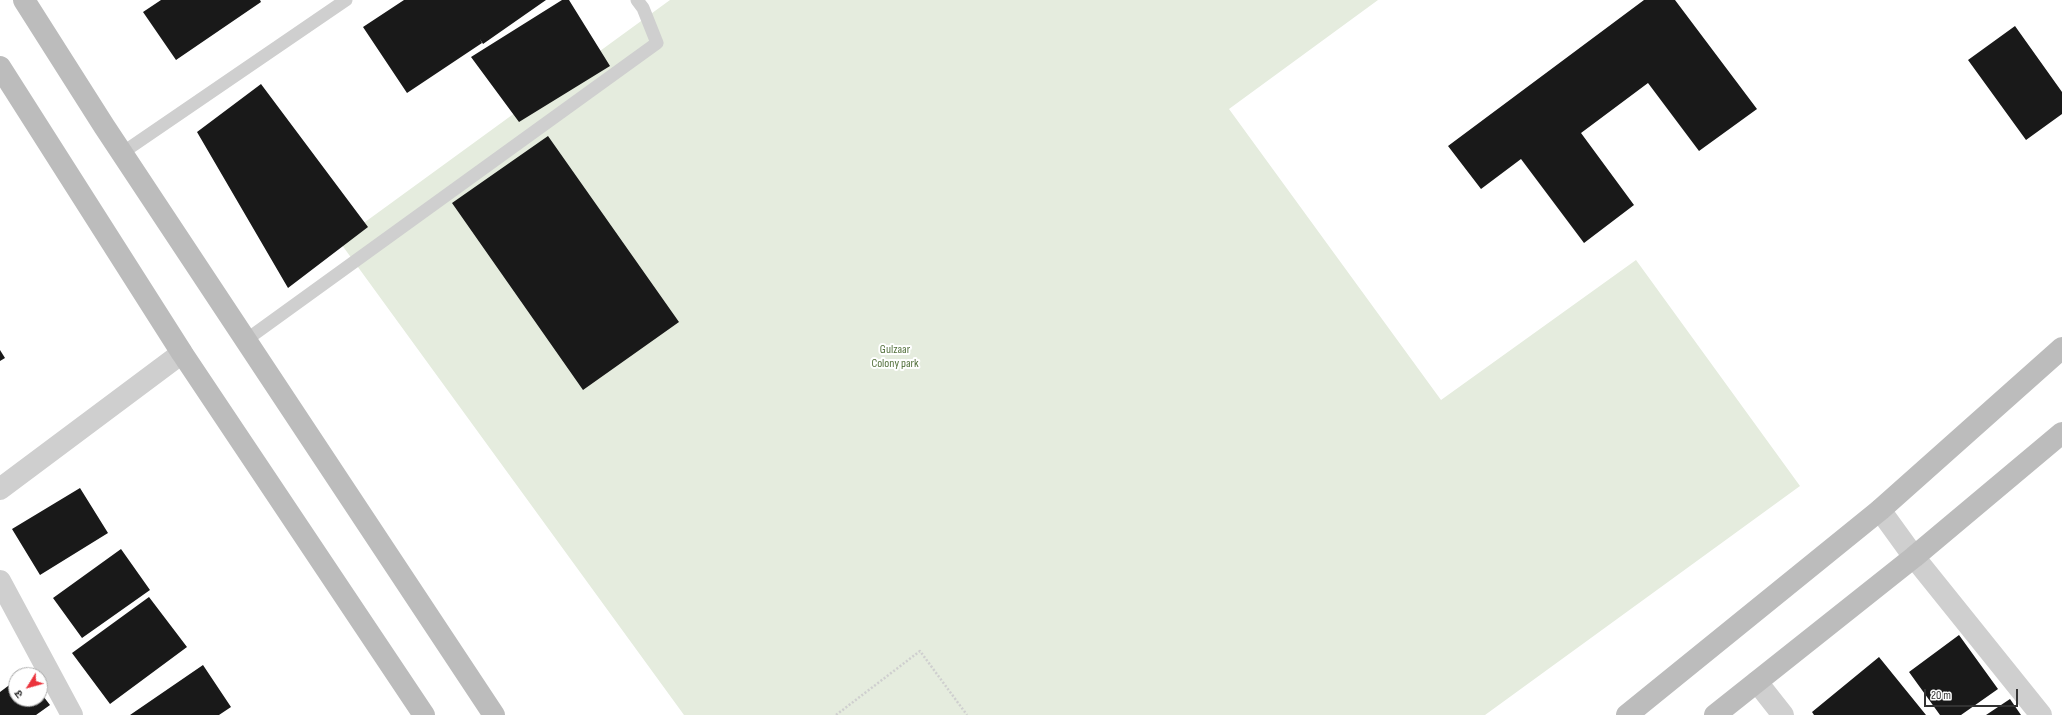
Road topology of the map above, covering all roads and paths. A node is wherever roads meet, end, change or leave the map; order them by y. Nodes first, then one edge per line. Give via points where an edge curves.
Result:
1 (24, 0) edge
2 (346, 0) edge
3 (638, 0) edge
4 (0, 67) edge
5 (122, 153) junction
6 (246, 340) junction
7 (2062, 348) edge
8 (182, 353) junction
9 (2062, 433) edge
10 (0, 490) edge
11 (1880, 510) junction
12 (1914, 557) junction
13 (0, 581) edge
14 (1757, 682) junction
15 (72, 715) edge
16 (424, 715) edge
17 (494, 715) edge
18 (836, 715) edge
19 (967, 715) edge
20 (1627, 715) edge
21 (1715, 715) edge
22 (1783, 715) edge
23 (2042, 715) edge

1 - 5 street
2 - 5 lane
3 - 6 lane via 657,43
4 - 8 street
5 - 6 street
6 - 17 street
7 - 11 street
8 - 10 street
8 - 16 street
9 - 12 street
11 - 12 street
11 - 20 street
12 - 14 street
12 - 23 street
13 - 15 street
14 - 21 street
14 - 22 street
18 - 19 path via 920,651

